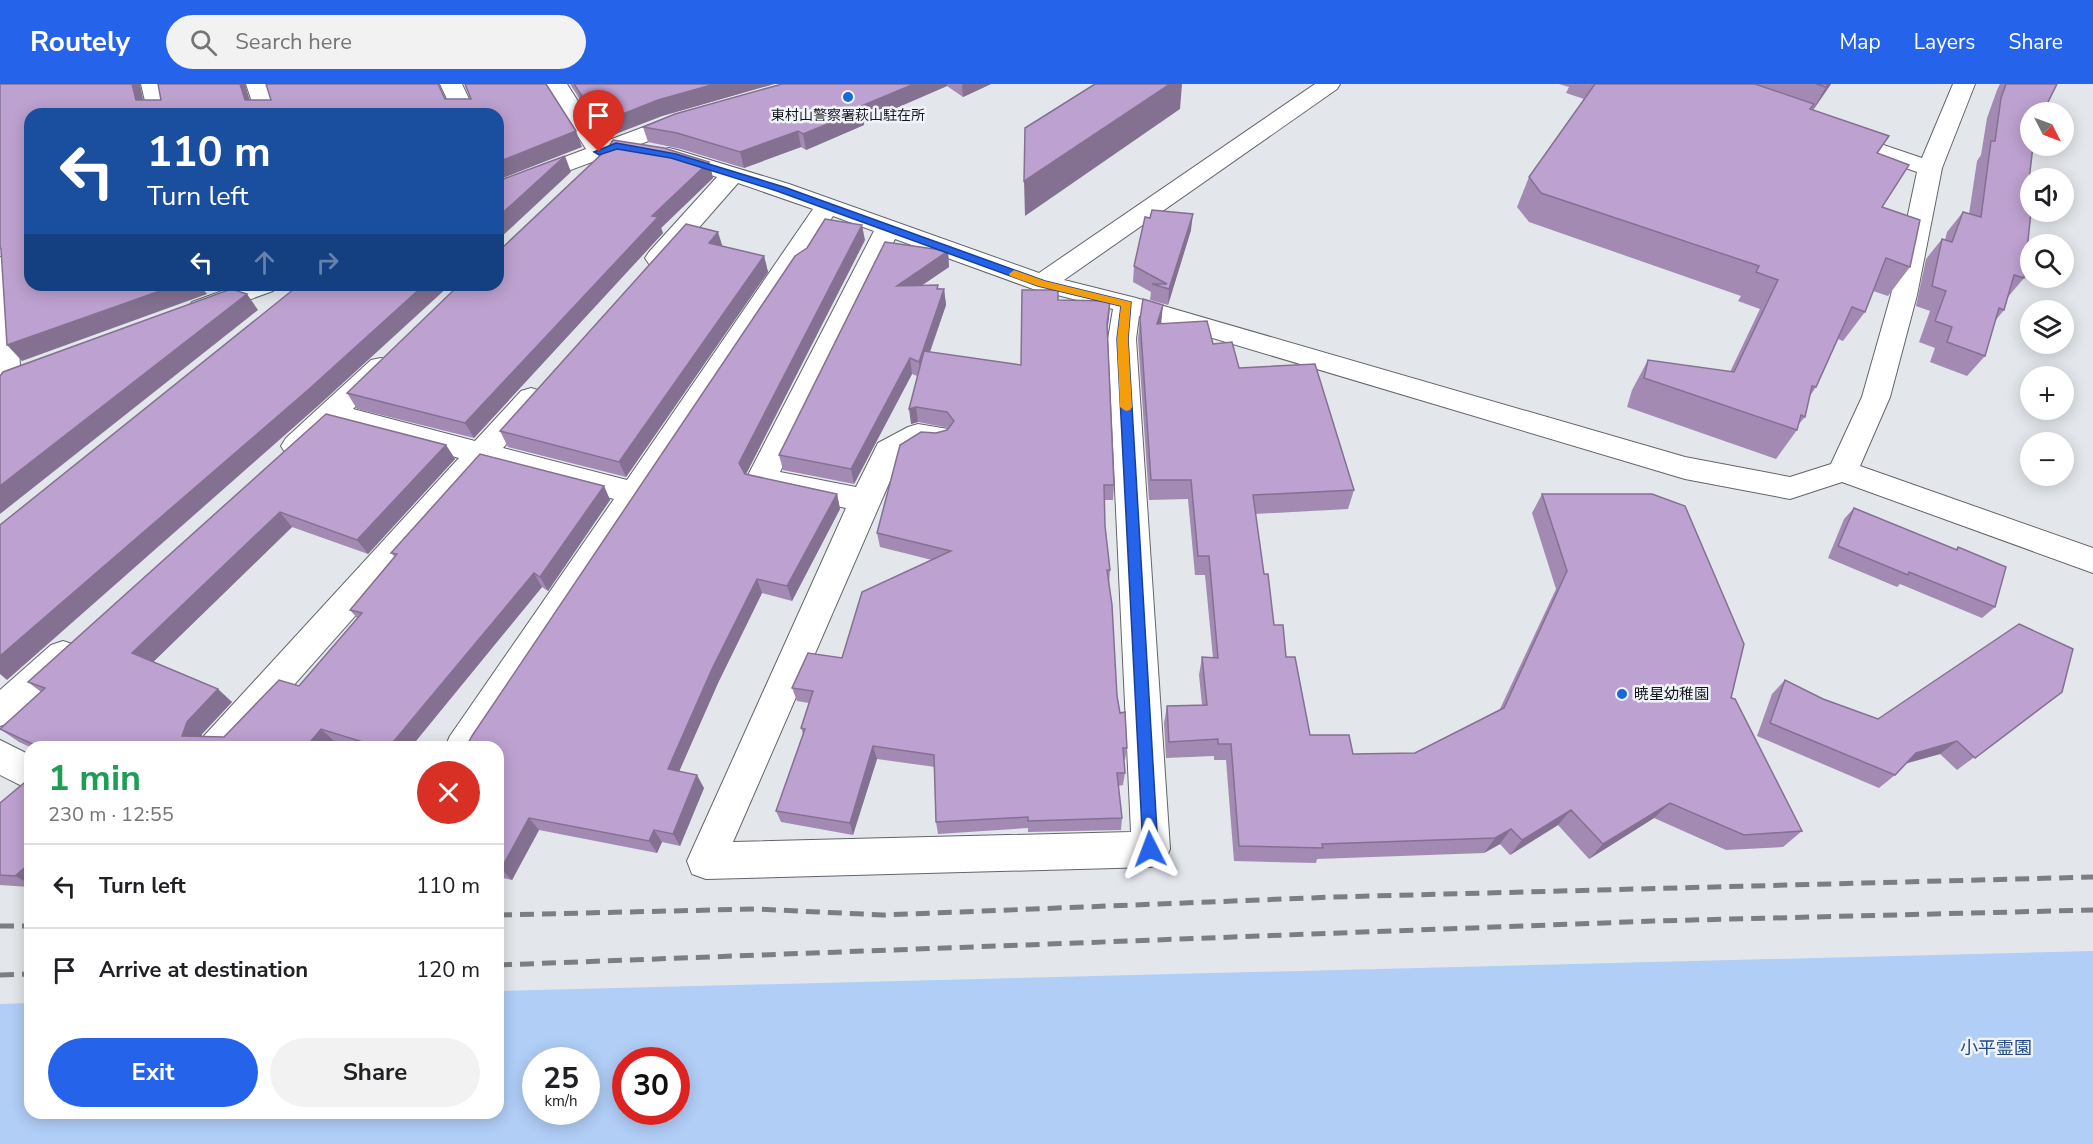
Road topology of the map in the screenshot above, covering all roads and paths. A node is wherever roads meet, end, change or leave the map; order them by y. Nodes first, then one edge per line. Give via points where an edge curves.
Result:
1 (152, 84) edge
2 (257, 84) edge
3 (451, 84) edge
4 (556, 84) edge
5 (1329, 84) edge
6 (1964, 84) edge
7 (158, 108) edge
8 (265, 108) edge
9 (462, 108) edge
10 (715, 111) edge
11 (1819, 130) edge
12 (608, 149) junction
13 (1930, 168) junction
14 (733, 174) junction
15 (504, 186) edge
16 (574, 186) edge
17 (827, 207) junction
18 (887, 229) junction
19 (0, 265) edge
20 (639, 279) edge
21 (1042, 283) junction
22 (231, 291) edge
23 (203, 296) edge
24 (1127, 304) junction
25 (173, 318) edge
26 (400, 350) edge
27 (552, 375) edge
28 (9, 381) edge
29 (331, 414) junction
30 (938, 436) edge
31 (481, 453) junction
32 (270, 469) edge
33 (1843, 471) junction
34 (634, 493) junction
35 (865, 500) junction
36 (2093, 561) edge
37 (87, 633) edge
38 (0, 711) edge
39 (222, 741) edge
40 (467, 741) edge
41 (0, 756) edge
42 (24, 770) edge

1 - 7 street
2 - 8 street
3 - 9 street
4 - 12 street
5 - 21 street
6 - 13 street
10 - 12 street via 671,123
11 - 13 street
12 - 14 street via 673,156
12 - 15 street
12 - 16 street
13 - 33 street via 1904,295 1876,397
14 - 17 street
14 - 20 street
17 - 18 street
17 - 34 street
18 - 21 street
18 - 35 street via 761,478
19 - 28 street
21 - 24 street
22 - 23 street
23 - 25 street
24 - 33 street via 1685,468 1790,488
24 - 35 street via 1122,339 1150,849 706,861
26 - 29 street
27 - 31 street
29 - 31 street
29 - 32 street
30 - 35 street via 918,434 888,451
31 - 34 street
31 - 39 street
33 - 36 street
34 - 40 street
37 - 38 street
41 - 42 street

